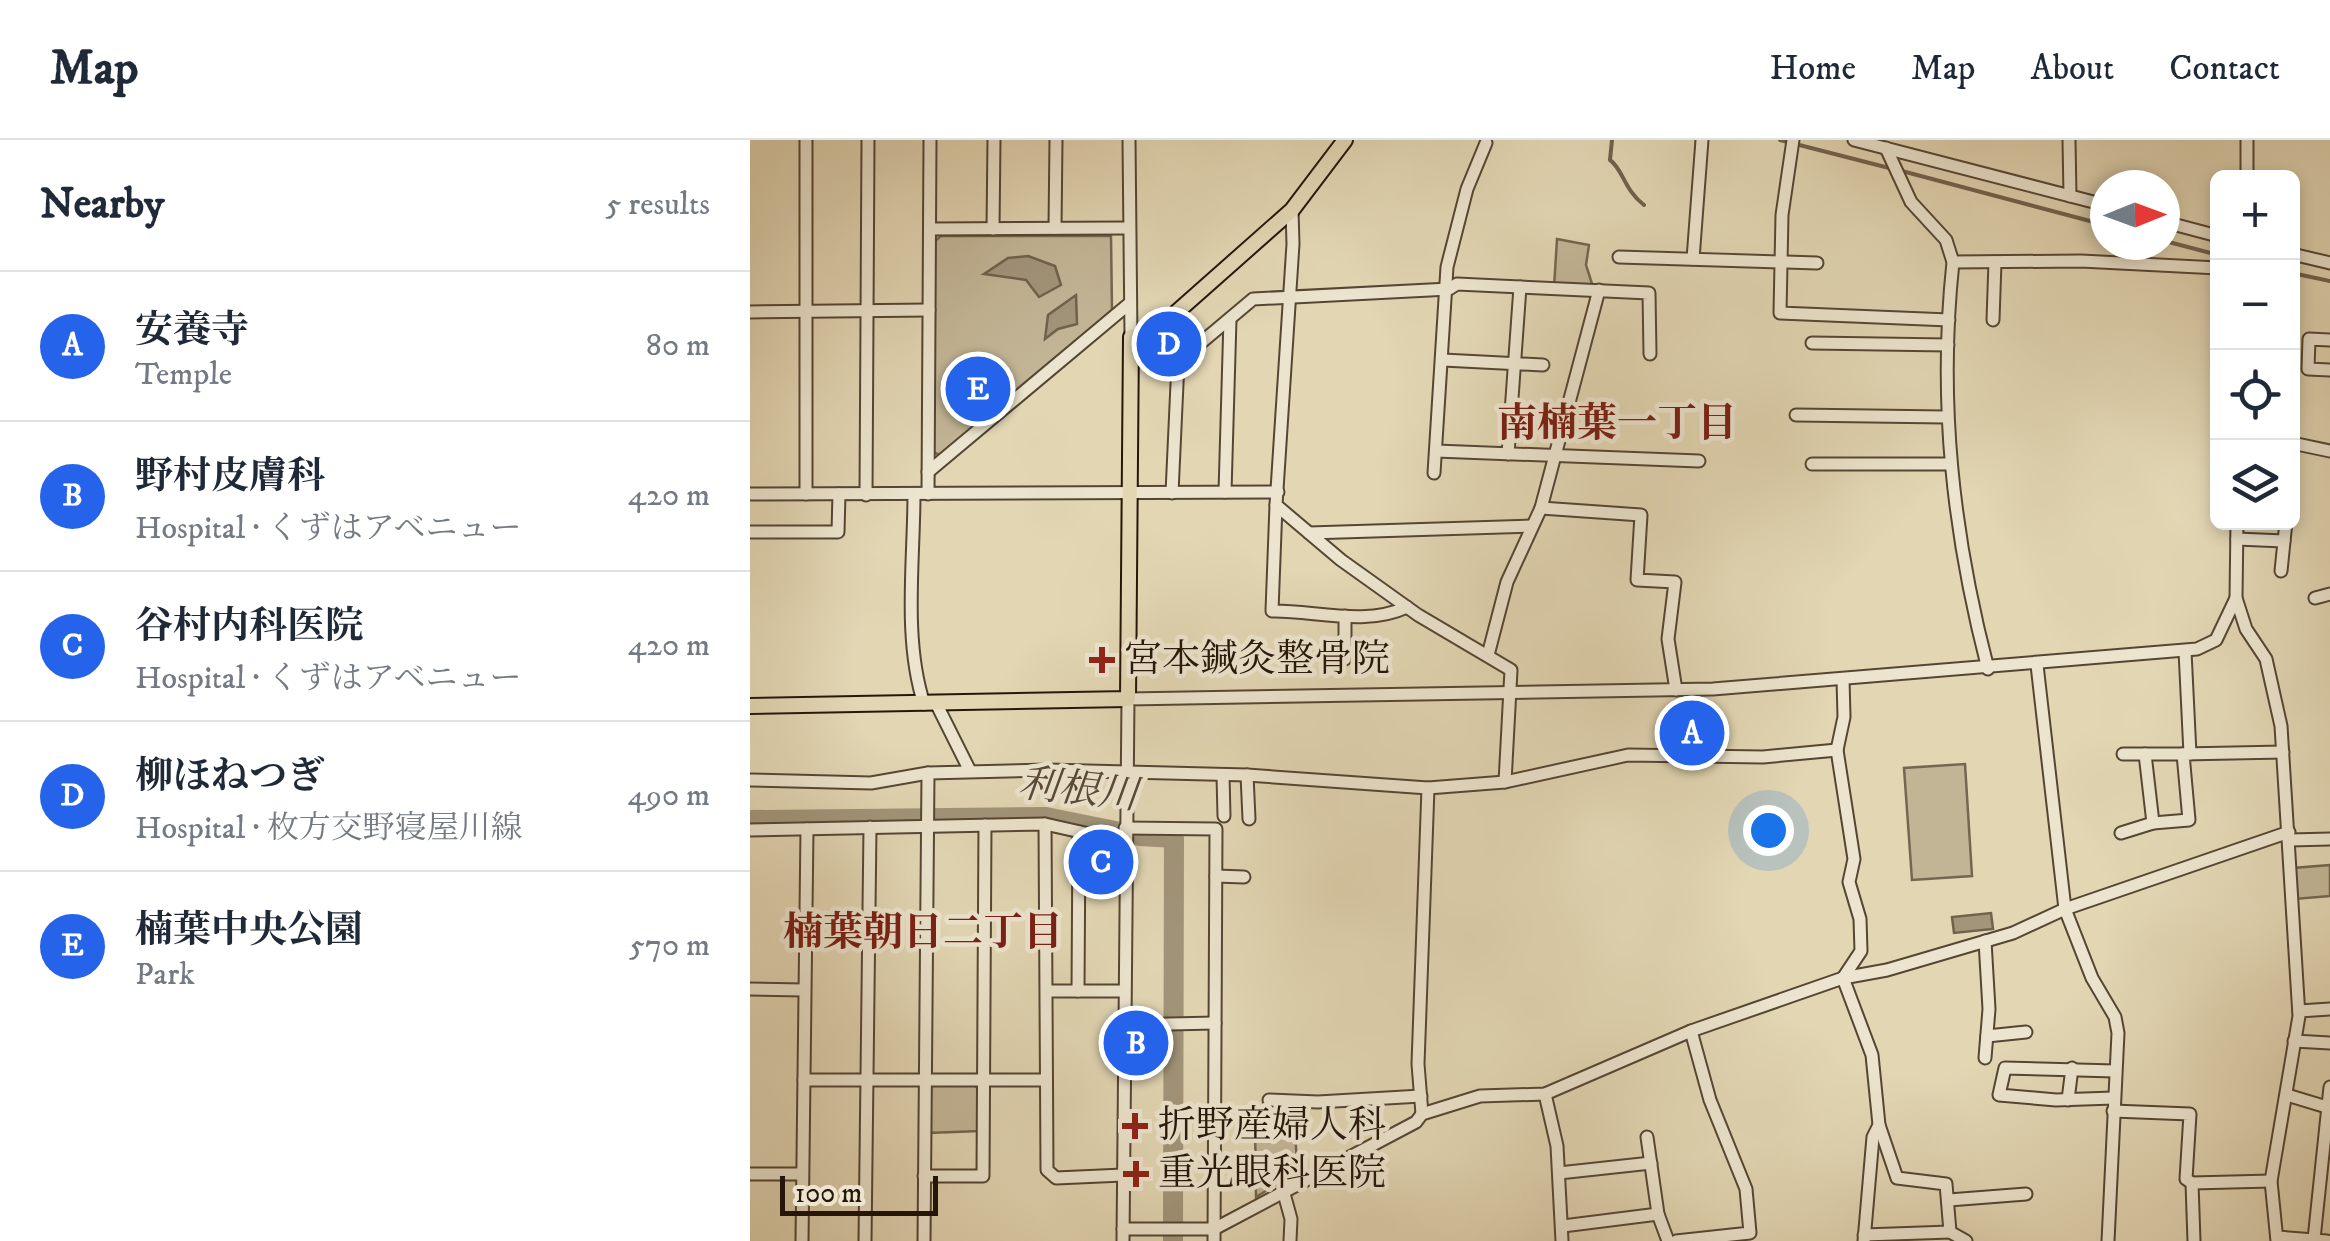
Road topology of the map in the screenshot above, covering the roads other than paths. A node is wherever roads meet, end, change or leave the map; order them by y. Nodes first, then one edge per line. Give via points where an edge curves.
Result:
1 (806, 140) edge
2 (868, 140) edge
3 (930, 140) edge
4 (994, 140) edge
5 (1056, 140) edge
6 (1129, 140) edge
7 (1345, 140) edge
8 (1702, 140) edge
9 (1793, 140) edge
10 (1854, 140) edge
11 (2069, 140) edge
12 (2247, 140) edge
13 (1486, 144) dead end
14 (1886, 148) junction
15 (2246, 170) edge
16 (2070, 196) junction
17 (2090, 201) edge
18 (1292, 210) junction
19 (2180, 226) edge
20 (993, 228) junction
21 (1055, 228) junction
22 (1128, 228) junction
23 (930, 229) junction
24 (2210, 234) edge
25 (2300, 256) edge
26 (1619, 257) dead end
27 (1692, 259) junction
28 (1782, 262) junction
29 (1953, 262) junction
30 (1995, 262) junction
31 (1816, 263) dead end
32 (2330, 263) edge
33 (2210, 268) edge
34 (1520, 287) junction
35 (1449, 289) junction
36 (1600, 290) junction
37 (1289, 297) junction
38 (1130, 303) junction
39 (929, 310) junction
40 (868, 311) junction
41 (750, 312) edge
42 (806, 312) junction
43 (1869, 316) junction
44 (1230, 319) junction
45 (1948, 320) junction
46 (1993, 320) dead end
47 (1131, 337) junction
48 (2330, 340) edge
49 (1812, 343) dead end
50 (1868, 344) junction
51 (1948, 345) junction
52 (1650, 354) dead end
53 (1443, 360) junction
54 (1514, 364) junction
55 (1543, 365) dead end
56 (2330, 370) edge
57 (1796, 415) dead end
58 (1945, 417) junction
59 (2300, 444) edge
60 (2330, 450) edge
61 (1436, 451) junction
62 (1508, 454) junction
63 (1556, 457) junction
64 (1699, 461) dead end
65 (1812, 464) dead end
66 (1948, 464) junction
67 (928, 472) junction
68 (1434, 473) dead end
69 (1172, 492) junction
70 (1225, 492) junction
71 (1130, 493) junction
72 (750, 494) edge
73 (806, 494) junction
74 (840, 494) junction
75 (914, 494) junction
76 (928, 494) junction
77 (866, 495) junction
78 (1277, 498) junction
79 (1542, 508) junction
80 (1532, 526) junction
81 (2238, 530) edge
82 (2285, 530) edge
83 (750, 532) edge
84 (1309, 533) junction
85 (2237, 540) junction
86 (2284, 540) junction
87 (2281, 571) dead end
88 (2330, 594) edge
89 (2236, 598) junction
90 (2315, 598) dead end
91 (1407, 607) junction
92 (1345, 616) junction
93 (2184, 651) junction
94 (1488, 656) junction
95 (1345, 659) dead end
96 (2038, 665) junction
97 (1988, 669) junction
98 (1843, 679) junction
99 (1676, 690) junction
100 (1513, 693) junction
101 (1128, 699) junction
102 (930, 704) junction
103 (750, 706) edge
104 (1838, 750) junction
105 (2283, 752) junction
106 (2123, 754) dead end
107 (2145, 754) junction
108 (2187, 754) junction
109 (970, 771) junction
110 (928, 772) junction
111 (1126, 774) junction
112 (1223, 775) junction
113 (1247, 775) junction
114 (750, 780) edge
115 (1505, 782) junction
116 (1428, 788) junction
117 (1224, 816) dead end
118 (1249, 819) dead end
119 (2153, 823) junction
120 (1045, 824) junction
121 (928, 826) junction
122 (986, 826) junction
123 (870, 828) junction
124 (1125, 828) junction
125 (807, 829) junction
126 (750, 830) edge
127 (1079, 832) junction
128 (2121, 833) dead end
129 (2289, 836) junction
130 (2330, 839) edge
131 (1125, 842) junction
132 (1216, 876) junction
133 (1244, 876) dead end
134 (2064, 909) junction
135 (1985, 941) junction
136 (1844, 978) junction
137 (750, 989) edge
138 (804, 990) junction
139 (1123, 990) junction
140 (1048, 991) junction
141 (1078, 991) junction
142 (2330, 1009) edge
143 (2299, 1011) junction
144 (1215, 1023) junction
145 (1124, 1025) junction
146 (1691, 1031) junction
147 (2026, 1032) dead end
148 (1987, 1036) junction
149 (2294, 1041) junction
150 (2330, 1042) edge
151 (1985, 1058) dead end
152 (2072, 1068) junction
153 (2115, 1071) junction
154 (804, 1080) junction
155 (866, 1080) junction
156 (927, 1080) junction
157 (983, 1080) junction
158 (1046, 1080) junction
159 (2330, 1086) edge
160 (1544, 1094) junction
161 (2287, 1095) junction
162 (1421, 1096) junction
163 (1270, 1100) dead end
164 (2068, 1100) junction
165 (2113, 1105) junction
166 (2329, 1108) edge
167 (1422, 1114) junction
168 (1879, 1125) junction
169 (1647, 1137) dead end
170 (1651, 1163) junction
171 (750, 1174) edge
172 (802, 1174) junction
173 (1559, 1174) junction
174 (1123, 1175) junction
175 (924, 1176) junction
176 (2271, 1180) junction
177 (2192, 1183) junction
178 (1283, 1190) junction
179 (2026, 1194) dead end
180 (1949, 1200) junction
181 (1658, 1214) junction
182 (1563, 1226) junction
183 (1950, 1232) junction
184 (1123, 1235) edge
185 (1214, 1235) edge
186 (1864, 1238) edge
187 (2277, 1239) edge
188 (2321, 1240) edge
189 (802, 1241) edge
190 (865, 1241) edge
191 (924, 1241) edge
192 (1290, 1241) edge
193 (1562, 1241) edge
194 (1672, 1241) edge
195 (1966, 1241) edge
196 (2108, 1241) edge
197 (2194, 1241) edge

1 - 42 street
2 - 40 street
3 - 23 street
4 - 20 street
5 - 21 street
6 - 22 street
7 - 18 main road
8 - 27 street
9 - 28 street
10 - 14 street
11 - 16 street
12 - 15 street
13 - 35 street via 1453,234
14 - 16 street
14 - 29 street via 1911,202 1946,240
16 - 17 street
18 - 37 street
18 - 47 main road via 1152,334
19 - 24 street
20 - 21 street
20 - 23 street
21 - 22 street
22 - 38 street
23 - 39 street
25 - 32 street
26 - 27 street
27 - 28 street
28 - 31 street
28 - 43 street via 1780,313
29 - 30 street
29 - 45 street
30 - 33 street
30 - 46 street
34 - 35 street
34 - 36 street
34 - 54 street
35 - 37 street
35 - 53 street
36 - 52 street via 1649,292
36 - 63 street
37 - 44 street via 1253,298
37 - 78 street
38 - 47 street
38 - 67 street
39 - 40 street
39 - 67 street
40 - 42 street
40 - 77 street
41 - 42 street
42 - 73 street
43 - 45 street
43 - 50 street
44 - 69 street via 1178,362
44 - 70 street
45 - 51 street
47 - 71 main road
48 - 56 street via 2309,339 2308,369
49 - 50 street
50 - 51 street
51 - 58 street
53 - 54 street
53 - 61 street
54 - 55 street
54 - 62 street
57 - 58 street
58 - 66 street
59 - 60 street
61 - 62 street
61 - 68 street
62 - 63 street
63 - 64 street
63 - 79 street
65 - 66 street
66 - 97 street via 1963,570
67 - 76 street
69 - 70 street
69 - 71 street
70 - 78 street
71 - 76 street
71 - 101 main road
72 - 73 street
73 - 74 street
74 - 77 street
74 - 83 street via 838,532
75 - 76 street
75 - 77 street
75 - 102 street via 914,637 918,683
78 - 84 street
78 - 92 street via 1272,611
79 - 80 street
79 - 99 street via 1641,515 1637,580 1675,582 1668,639
80 - 84 street
80 - 94 street via 1507,582
81 - 85 street
82 - 86 street
84 - 91 street
85 - 86 street
85 - 89 street
86 - 87 street
88 - 90 street
89 - 93 street via 2216,640
89 - 105 street via 2266,659
91 - 92 street
91 - 94 street
92 - 95 street
93 - 96 street
93 - 108 street
94 - 100 street via 1512,670
96 - 97 street
96 - 134 street
97 - 98 street
98 - 99 street
98 - 104 street
99 - 100 street
100 - 101 street
100 - 115 street
101 - 102 main road
101 - 111 street
102 - 103 main road
102 - 109 street
104 - 115 street via 1762,757 1628,755
104 - 136 street via 1861,952
105 - 108 street
105 - 129 street
106 - 107 street
107 - 108 street
107 - 119 street
108 - 119 street via 2189,820
109 - 110 street
109 - 111 street
110 - 114 street via 871,783
110 - 121 street
111 - 112 street
111 - 124 street
112 - 113 street
112 - 117 street
113 - 116 street
113 - 118 street
115 - 116 street
116 - 162 street
119 - 128 street
120 - 122 street
120 - 127 street
120 - 140 street
121 - 122 street
121 - 123 street
121 - 156 street
122 - 157 street
123 - 125 street
123 - 155 street
124 - 131 street
124 - 132 street via 1216,828
125 - 126 street
125 - 138 street
127 - 131 street
127 - 141 street
129 - 130 street
129 - 134 street
129 - 143 street
131 - 139 street
132 - 133 street
132 - 144 street
134 - 135 street
134 - 153 street via 2115,1017
135 - 136 street
135 - 148 street
136 - 146 street
136 - 168 street via 1872,1055
137 - 138 street
138 - 154 street
139 - 141 street
139 - 145 street
140 - 141 street
140 - 158 street
142 - 143 street
143 - 149 street
144 - 145 street
144 - 185 street
145 - 174 street
146 - 160 street
146 - 194 street via 1746,1190 1750,1233
147 - 148 street
148 - 151 street
149 - 150 street
149 - 161 street
152 - 153 street
152 - 164 street
152 - 164 street via 2005,1068 1999,1095
153 - 165 street
154 - 155 street
154 - 172 street
155 - 156 street
155 - 190 street
156 - 157 street
156 - 175 street
157 - 158 street
157 - 175 street via 983,1176
158 - 174 street via 1047,1170 1056,1178
159 - 166 street
160 - 167 street via 1480,1096
160 - 173 street
161 - 166 street
161 - 176 street
162 - 163 street
162 - 167 street
164 - 165 street
165 - 177 street via 2190,1114 2186,1179
165 - 196 street
166 - 188 street
167 - 178 street
168 - 180 street via 1897,1178 1940,1180
168 - 186 street
169 - 170 street
170 - 173 street
170 - 181 street
171 - 172 street
172 - 189 street
173 - 182 street
174 - 184 street
175 - 191 street
176 - 177 street
176 - 187 street
177 - 197 street
178 - 185 street
178 - 192 street
179 - 180 street
180 - 183 street
181 - 182 street
181 - 194 street
182 - 193 street
183 - 186 street
183 - 195 street
184 - 185 street
187 - 188 street

